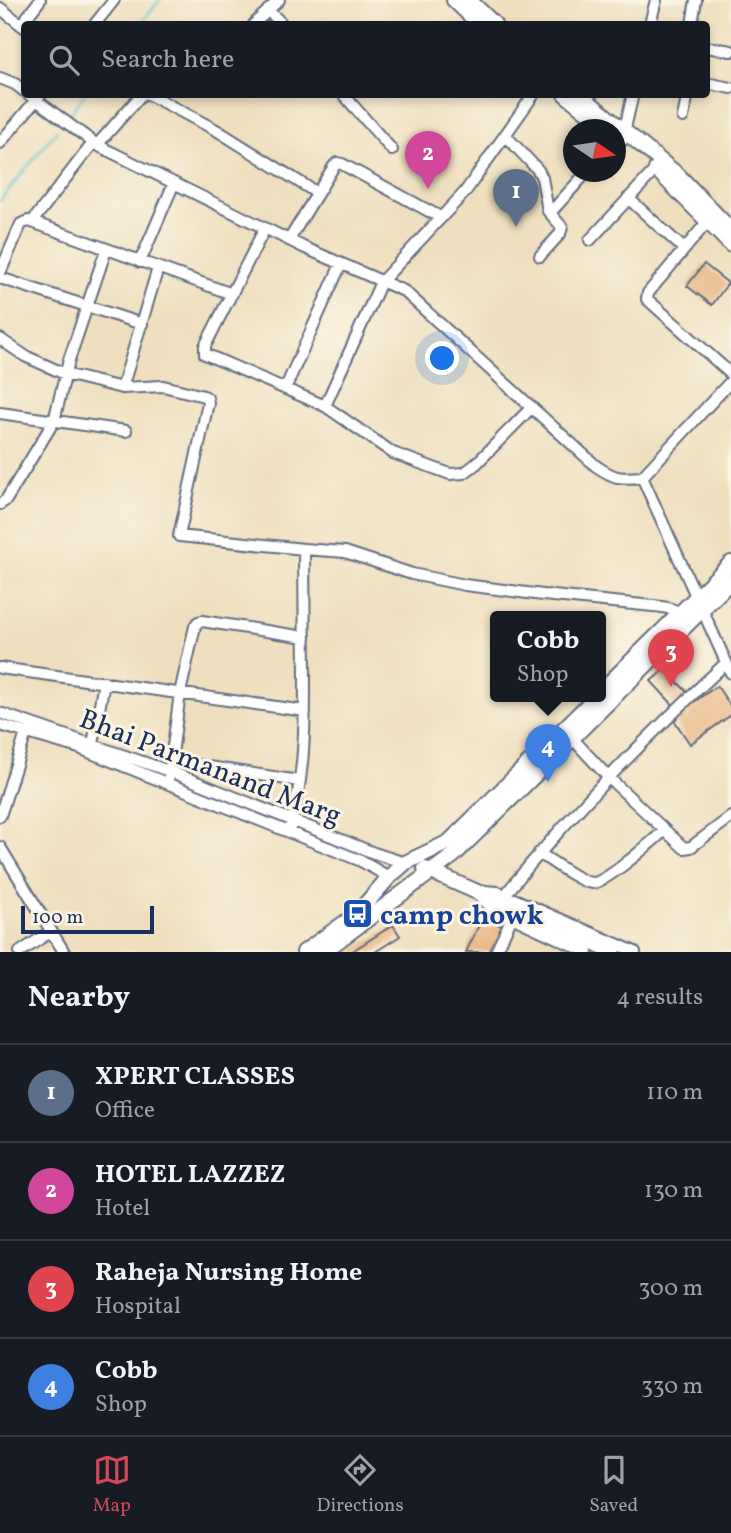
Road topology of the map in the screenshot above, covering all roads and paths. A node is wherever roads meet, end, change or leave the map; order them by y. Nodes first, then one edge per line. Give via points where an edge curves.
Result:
1 (40, 0) edge
2 (114, 0) edge
3 (279, 0) edge
4 (454, 0) edge
5 (469, 0) edge
6 (656, 0) edge
7 (696, 0) edge
8 (0, 8) edge
9 (268, 10) junction
10 (26, 21) edge
11 (97, 21) edge
12 (257, 21) edge
13 (279, 21) edge
14 (477, 21) edge
15 (491, 21) edge
16 (651, 21) edge
17 (692, 21) edge
18 (21, 24) edge
19 (710, 48) edge
20 (731, 51) edge
21 (0, 78) edge
22 (710, 84) edge
23 (21, 88) edge
24 (731, 88) edge
25 (30, 98) edge
26 (36, 98) edge
27 (138, 98) edge
28 (156, 98) edge
29 (347, 98) edge
30 (531, 98) edge
31 (570, 98) edge
32 (583, 98) edge
33 (632, 98) edge
34 (687, 98) edge
35 (683, 117) dead end
36 (596, 119) edge
37 (602, 119) edge
38 (624, 119) edge
39 (505, 135) junction
40 (626, 142) edge
41 (0, 143) edge
42 (95, 144) junction
43 (626, 144) edge
44 (393, 150) dead end
45 (656, 169) junction
46 (578, 182) edge
47 (173, 183) junction
48 (317, 193) junction
49 (628, 198) junction
50 (550, 213) junction
51 (440, 217) junction
52 (708, 221) junction
53 (32, 222) junction
54 (265, 228) junction
55 (731, 230) edge
56 (289, 240) junction
57 (590, 240) dead end
58 (731, 245) edge
59 (684, 249) junction
60 (106, 250) junction
61 (540, 256) dead end
62 (139, 262) junction
63 (341, 264) junction
64 (158, 268) junction
65 (0, 275) edge
66 (381, 282) junction
67 (232, 294) junction
68 (87, 306) junction
69 (142, 324) junction
70 (0, 339) edge
71 (65, 374) junction
72 (731, 374) edge
73 (731, 381) edge
74 (122, 388) junction
75 (285, 389) junction
76 (325, 406) junction
77 (532, 407) junction
78 (0, 413) edge
79 (54, 421) junction
80 (126, 431) dead end
81 (642, 477) junction
82 (0, 504) edge
83 (304, 550) junction
84 (731, 563) edge
85 (731, 580) edge
86 (700, 603) junction
87 (684, 617) junction
88 (305, 637) junction
89 (0, 668) edge
90 (728, 668) edge
91 (104, 682) junction
92 (606, 687) edge
93 (180, 693) junction
94 (606, 701) edge
95 (591, 702) edge
96 (605, 702) edge
97 (305, 710) junction
98 (0, 713) edge
99 (0, 725) edge
100 (26, 733) junction
101 (572, 737) junction
102 (93, 744) junction
103 (170, 766) junction
104 (610, 778) junction
105 (299, 781) junction
106 (168, 784) junction
107 (0, 816) edge
108 (731, 817) edge
109 (291, 826) junction
110 (664, 831) junction
111 (0, 846) edge
112 (539, 853) junction
113 (405, 863) junction
114 (432, 872) junction
115 (389, 877) junction
116 (478, 892) junction
117 (505, 895) junction
118 (512, 917) junction
119 (50, 932) junction
120 (20, 952) edge
121 (64, 952) edge
122 (304, 952) edge
123 (323, 952) edge
124 (496, 952) edge
125 (587, 952) edge
126 (612, 952) edge
127 (635, 952) edge

1 - 10 street
2 - 11 street
3 - 9 street
4 - 14 main road
5 - 15 main road
6 - 16 street
7 - 17 street
8 - 18 street
9 - 12 street
9 - 13 street
19 - 20 street
21 - 23 street
22 - 24 street
25 - 41 street
26 - 42 street
27 - 42 street
28 - 48 street
29 - 44 street
30 - 39 street
31 - 36 main road
32 - 37 main road
33 - 38 street
34 - 35 street
39 - 50 street via 538,170
39 - 51 street via 465,192
40 - 55 main road via 679,177
42 - 47 street
42 - 53 street
43 - 45 main road
45 - 49 street
45 - 52 main road
46 - 50 street
47 - 54 street
47 - 62 street
48 - 51 street via 340,164
48 - 56 street
49 - 57 street
49 - 59 street
50 - 61 street via 562,230
51 - 66 street
52 - 58 main road
52 - 59 street
53 - 60 street
53 - 65 street via 23,222 19,228
54 - 56 street
54 - 67 street
56 - 63 street
59 - 72 street via 647,299
60 - 62 street
60 - 68 street
62 - 64 street
63 - 66 street
63 - 75 street
64 - 67 street
64 - 69 street
65 - 68 street
66 - 76 street
66 - 77 street via 404,291
67 - 75 street via 205,354
68 - 69 street
68 - 71 street
69 - 74 street
70 - 71 street
71 - 74 street
71 - 79 street
73 - 81 street
74 - 83 street via 163,386 208,401 179,536
75 - 76 street
76 - 77 street via 393,453 450,474 476,464
77 - 81 street via 611,476
78 - 79 street
79 - 80 street
79 - 82 street
81 - 86 street
83 - 87 street via 345,552 465,585 671,608
83 - 88 street
84 - 86 main road
85 - 86 main road
86 - 87 main road
86 - 90 street
87 - 92 main road
87 - 94 main road
88 - 93 street via 198,622
88 - 97 street
89 - 91 street
90 - 104 street via 670,715
91 - 93 street
91 - 102 street
93 - 97 street
93 - 103 street
95 - 113 main road via 450,842
96 - 101 main road
97 - 105 street
98 - 102 street, Bhai Parmanand Marg
99 - 100 street, Bhai Parmanand Marg
100 - 106 street, Bhai Parmanand Marg via 79,748
100 - 107 street
101 - 104 street
101 - 114 main road
102 - 103 street, Bhai Parmanand Marg
103 - 105 street
103 - 106 street
103 - 109 street, Bhai Parmanand Marg
104 - 110 street
104 - 112 street
105 - 109 street
106 - 109 street, Bhai Parmanand Marg
108 - 110 street via 687,848
109 - 113 street, Bhai Parmanand Marg
109 - 115 street, Bhai Parmanand Marg
110 - 112 street via 605,878 592,883
111 - 119 street
112 - 117 street
113 - 114 main road
113 - 115 main road
114 - 116 main road
114 - 123 main road
115 - 122 main road via 357,914
116 - 117 street
116 - 118 street via 486,904
116 - 126 main road
117 - 127 street
118 - 124 street
118 - 125 street
119 - 120 street
119 - 121 street

